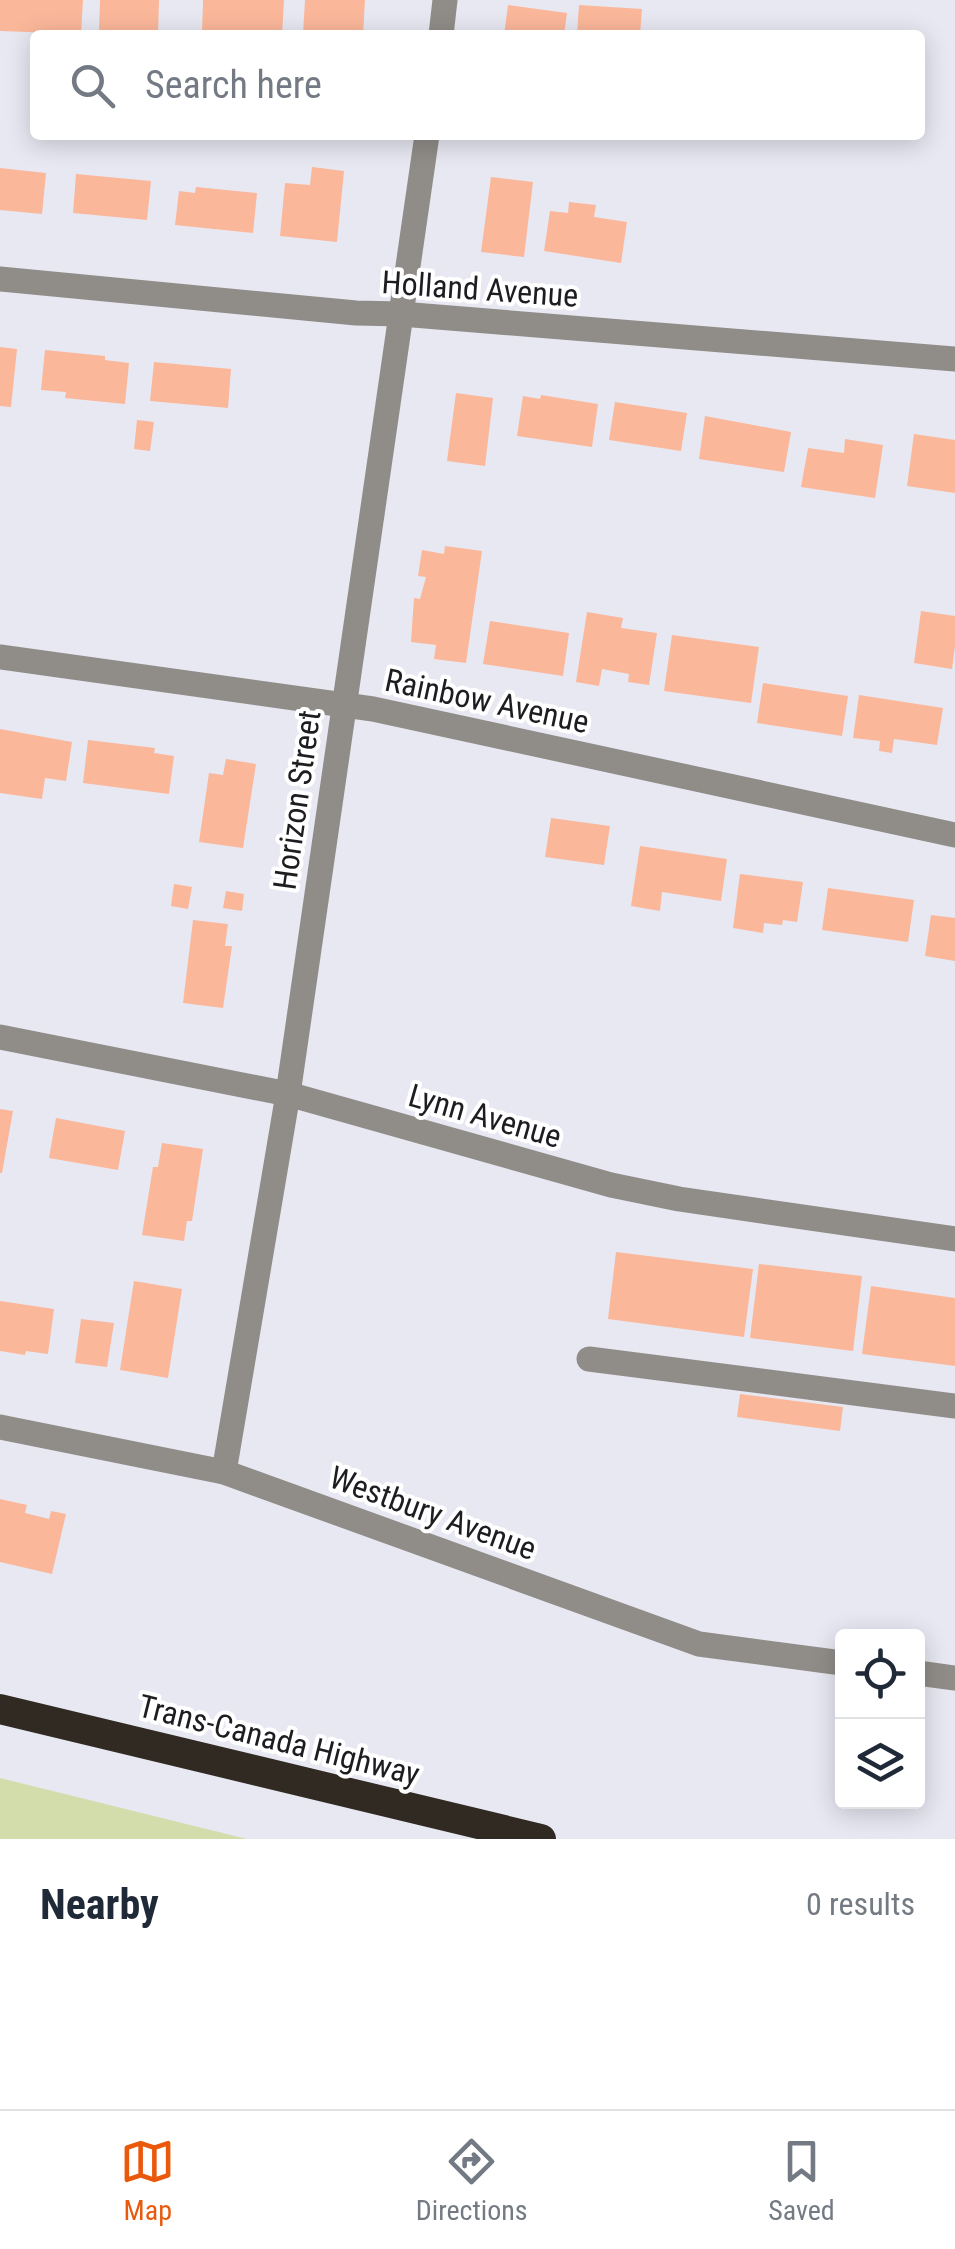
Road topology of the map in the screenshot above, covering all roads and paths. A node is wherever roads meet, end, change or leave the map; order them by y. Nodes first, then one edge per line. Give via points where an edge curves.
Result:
1 (445, 0) edge
2 (442, 30) edge
3 (425, 140) edge
4 (0, 279) edge
5 (400, 314) junction
6 (955, 359) edge
7 (0, 657) edge
8 (343, 706) junction
9 (955, 836) edge
10 (0, 1037) edge
11 (288, 1094) junction
12 (955, 1239) edge
13 (589, 1359) dead end
14 (955, 1406) edge
15 (0, 1427) edge
16 (224, 1472) junction
17 (835, 1662) edge
18 (925, 1674) edge
19 (955, 1678) edge
20 (0, 1709) edge
21 (540, 1839) edge

1 - 2 street
3 - 5 street, Horizon Street
4 - 5 street, Holland Avenue
5 - 6 street, Holland Avenue
5 - 8 street, Horizon Street
7 - 8 street, Rainbow Avenue
8 - 9 street, Rainbow Avenue
8 - 11 street, Horizon Street
10 - 11 street, Lynn Avenue
11 - 12 street, Lynn Avenue via 628,1189
11 - 16 street, Horizon Street
13 - 14 street
15 - 16 street, Westbury Avenue
16 - 17 street, Westbury Avenue via 699,1644
18 - 19 street
20 - 21 highway, Trans-Canada Highway

